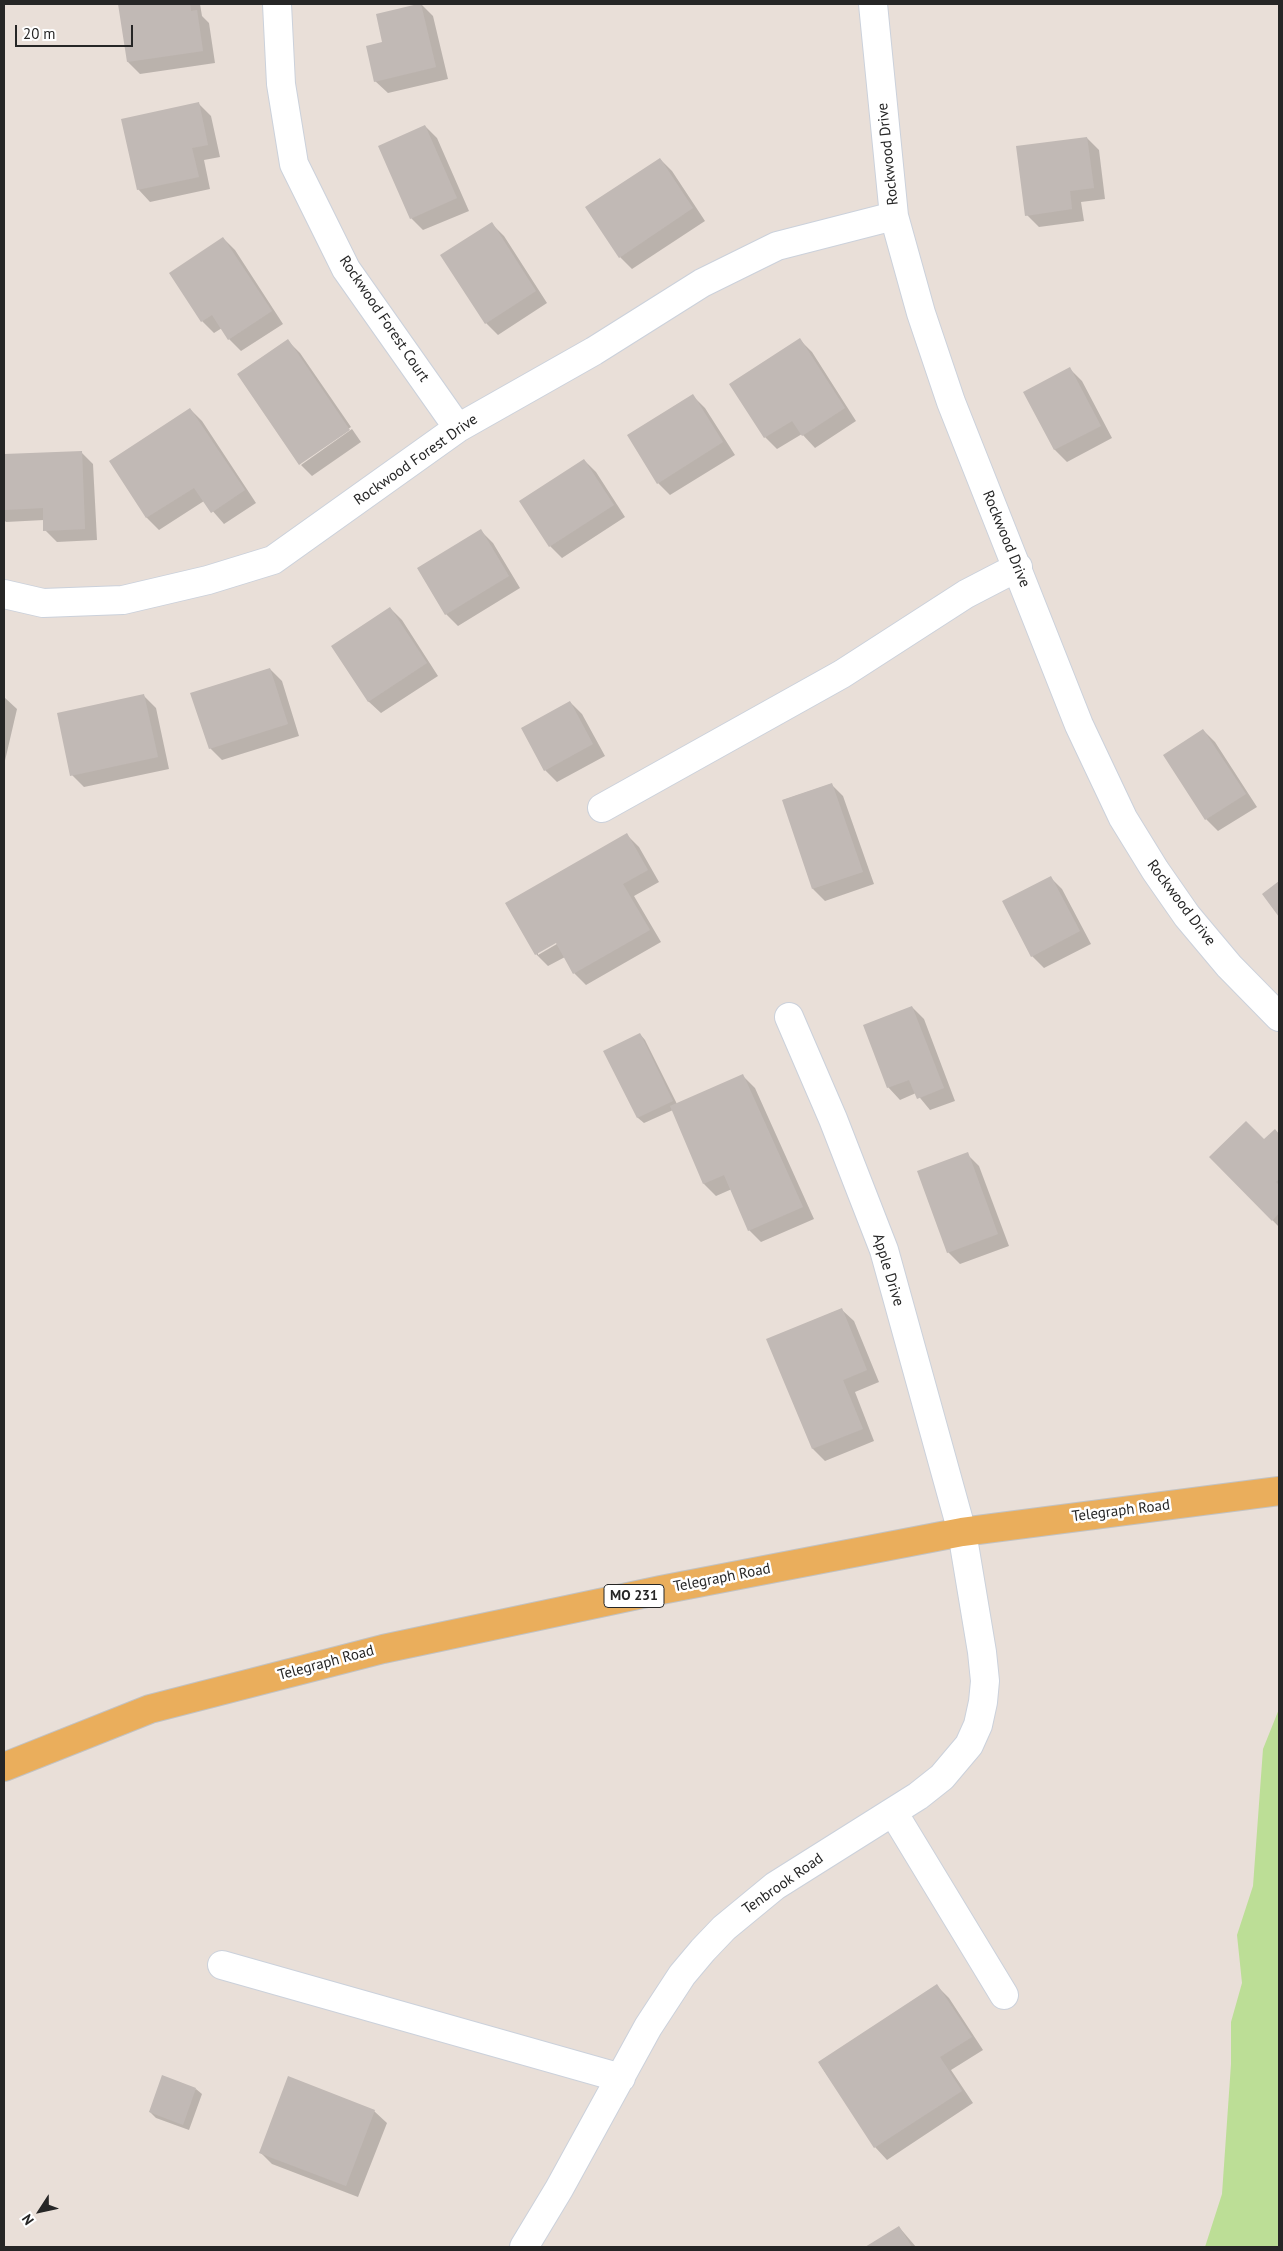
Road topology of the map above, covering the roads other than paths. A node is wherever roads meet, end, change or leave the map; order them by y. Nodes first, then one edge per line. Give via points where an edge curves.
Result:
1 (277, 4) edge
2 (874, 4) edge
3 (894, 216) junction
4 (458, 428) junction
5 (1018, 567) junction
6 (4, 594) edge
7 (602, 808) dead end
8 (789, 1017) dead end
9 (1279, 1017) edge
10 (1279, 1491) edge
11 (962, 1532) junction
12 (4, 1767) edge
13 (893, 1812) junction
14 (222, 1966) dead end
15 (1004, 1995) dead end
16 (621, 2078) junction
17 (524, 2247) edge

1 - 4 street, Rockwood Forest Court via 281,84 294,164 346,268
2 - 3 street, Rockwood Drive
3 - 4 street, Rockwood Forest Drive via 777,246 702,283 594,351
3 - 5 street, Rockwood Drive via 951,402
4 - 6 street, Rockwood Forest Drive via 273,560 208,580 123,600 43,604
5 - 7 street via 966,594 842,674
5 - 9 street, Rockwood Drive via 1079,725 1123,818 1187,916 1229,966
8 - 11 street, Apple Drive via 884,1250
10 - 11 main road, Telegraph Road / MO 231
11 - 12 main road, Telegraph Road / MO 231 via 661,1590 383,1649 150,1709
11 - 13 street, Tenbrook Road via 984,1672 978,1725 969,1745 942,1777
13 - 15 street
13 - 16 street, Tenbrook Road via 775,1886 724,1928 674,1988 648,2027
14 - 16 street
16 - 17 street, Tenbrook Road

